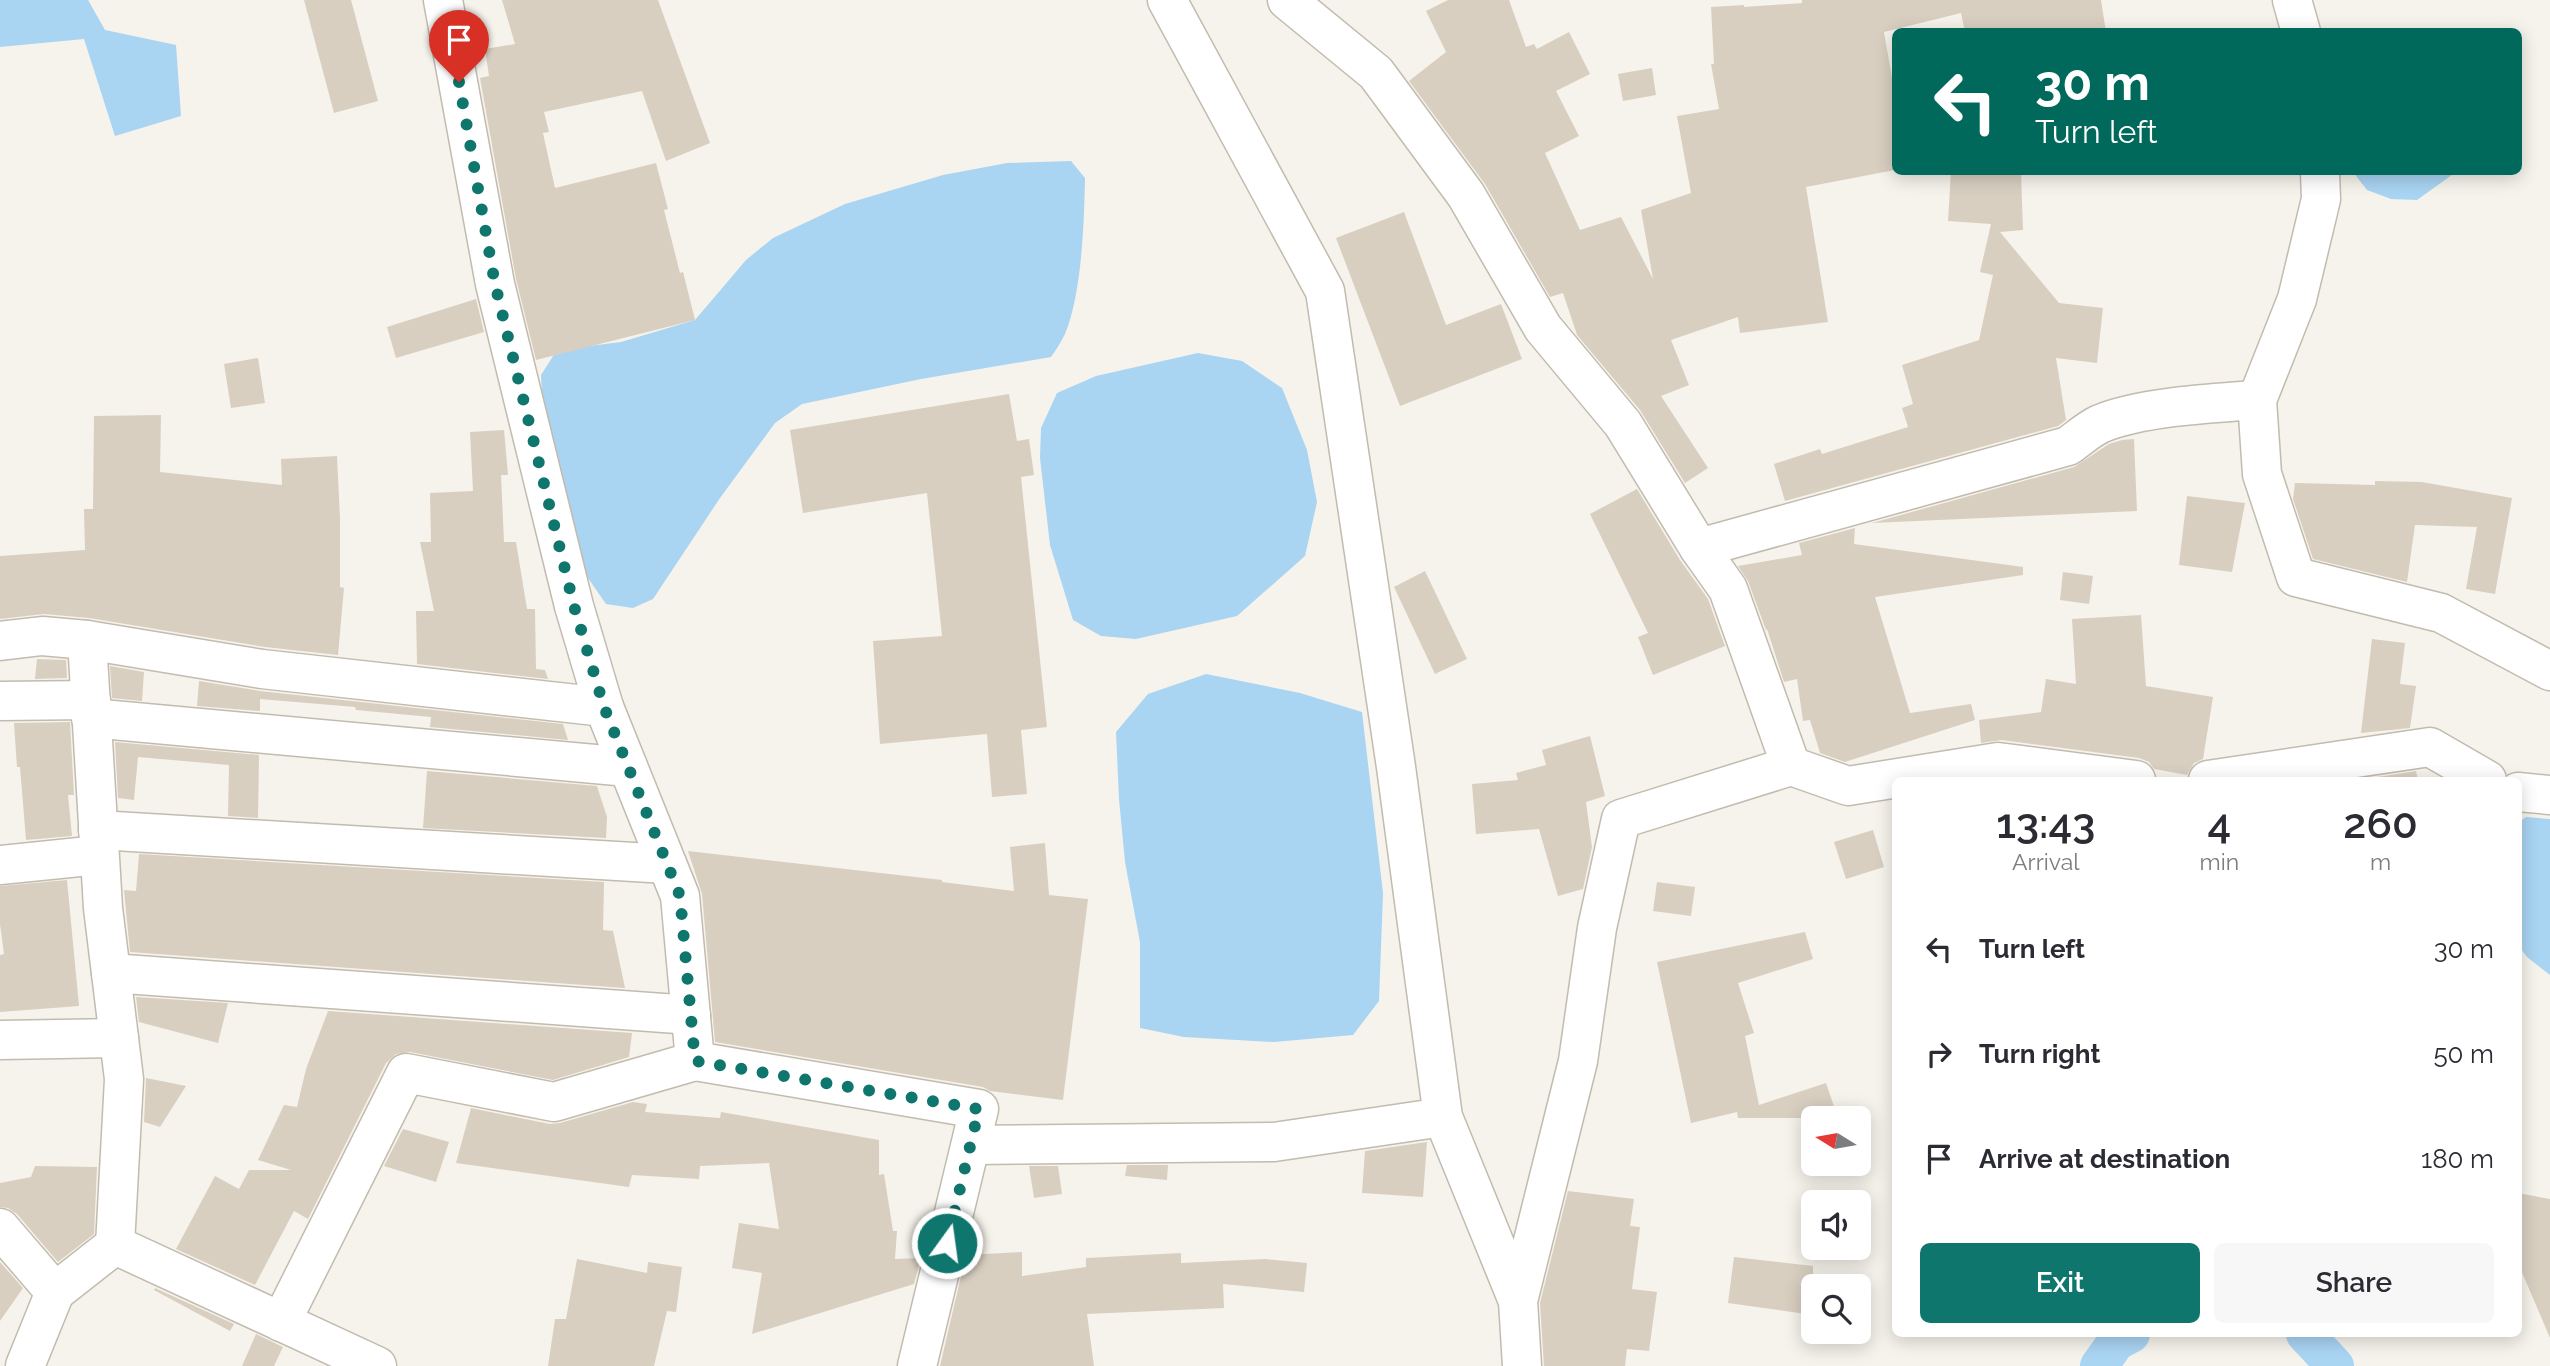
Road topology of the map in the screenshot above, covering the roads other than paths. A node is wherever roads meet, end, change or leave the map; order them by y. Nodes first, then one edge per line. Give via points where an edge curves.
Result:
1 (1167, 0) edge
2 (1287, 0) edge
3 (2292, 0) edge
4 (453, 2) edge
5 (2300, 28) edge
6 (2320, 175) edge
7 (2257, 400) junction
8 (1699, 548) junction
9 (87, 640) junction
10 (0, 641) edge
11 (2550, 671) edge
12 (0, 701) edge
13 (604, 707) junction
14 (91, 709) junction
15 (1791, 766) junction
16 (628, 767) junction
17 (1904, 777) edge
18 (2113, 777) edge
19 (2228, 777) edge
20 (2482, 777) edge
21 (1892, 779) edge
22 (2522, 792) edge
23 (2550, 795) edge
24 (99, 843) junction
25 (667, 864) junction
26 (0, 865) edge
27 (111, 974) junction
28 (691, 1015) junction
29 (119, 1038) junction
30 (0, 1040) edge
31 (695, 1061) junction
32 (1443, 1117) junction
33 (971, 1144) junction
34 (0, 1228) edge
35 (115, 1245) junction
36 (55, 1292) junction
37 (1518, 1301) junction
38 (281, 1322) junction
39 (24, 1366) edge
40 (377, 1366) edge
41 (917, 1366) edge
42 (1522, 1366) edge

1 - 32 street via 1325,291
2 - 8 street via 1376,73 1466,195 1543,328 1623,424
3 - 5 street
4 - 13 street via 495,284 574,606
6 - 7 street via 2321,199 2297,299
7 - 8 street via 2130,415 2099,425 2068,446
7 - 11 street via 2262,474 2296,577 2441,613
8 - 15 street via 1728,589
9 - 10 street via 42,636
9 - 13 street via 262,669
9 - 14 street
12 - 14 street
13 - 16 street
14 - 16 street
14 - 24 street
15 - 21 street via 1848,786
15 - 37 street via 1621,819 1597,928 1578,1061
16 - 25 street
17 - 18 street via 1998,762
19 - 20 street via 2430,747
22 - 23 street
24 - 25 street
24 - 26 street
24 - 27 street
25 - 28 street via 680,896
27 - 28 street
27 - 29 street
28 - 31 street
29 - 30 street
29 - 35 street via 124,1079
31 - 33 street via 979,1109
31 - 38 street via 554,1102 406,1073
32 - 33 street via 1274,1142
32 - 37 street
33 - 41 street
34 - 36 street
35 - 36 street
35 - 38 street
36 - 39 street
37 - 42 street
38 - 40 street

